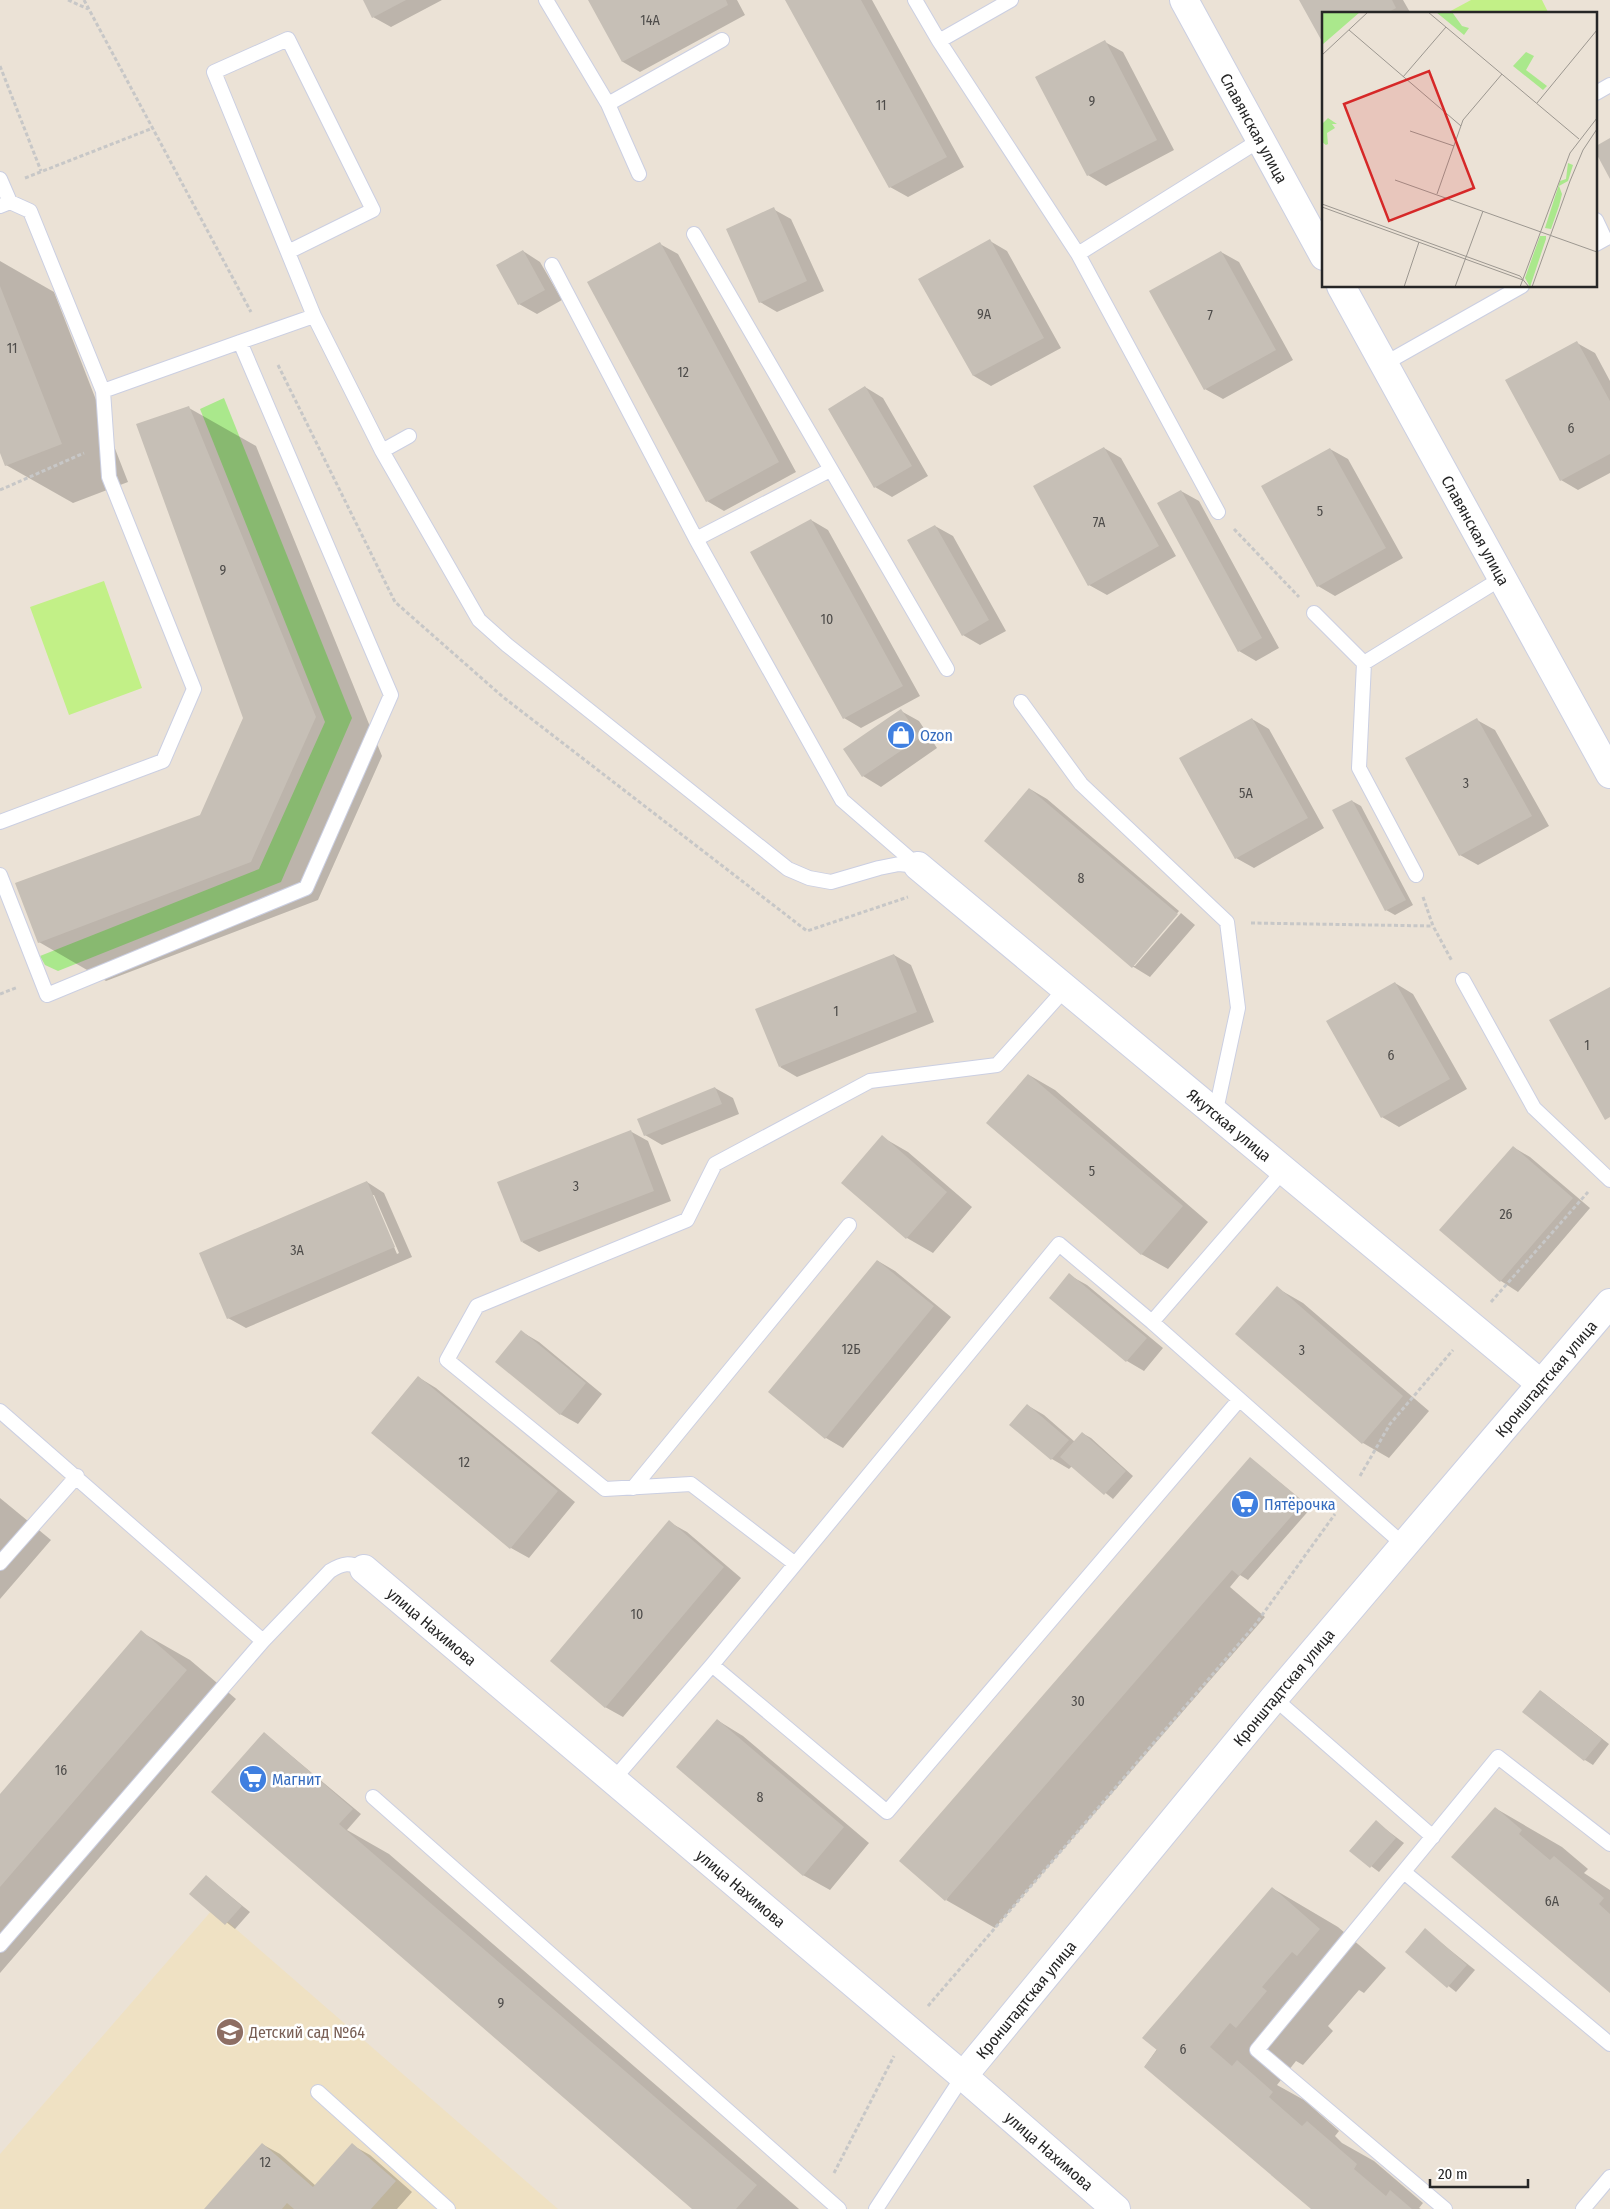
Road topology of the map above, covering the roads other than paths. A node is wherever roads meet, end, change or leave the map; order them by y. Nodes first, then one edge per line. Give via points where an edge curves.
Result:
1 (546, 0) edge
2 (915, 0) edge
3 (1011, 0) edge
4 (1184, 0) edge
5 (722, 40) dead end
6 (939, 41) junction
7 (1610, 86) edge
8 (1598, 92) edge
9 (608, 104) junction
10 (1260, 140) junction
11 (639, 174) dead end
12 (2, 183) edge
13 (5, 204) edge
14 (1598, 226) edge
15 (694, 234) dead end
16 (1604, 244) edge
17 (288, 252) junction
18 (1322, 252) edge
19 (1078, 254) junction
20 (552, 265) dead end
21 (1342, 288) edge
22 (1518, 288) edge
23 (314, 316) junction
24 (240, 342) junction
25 (1384, 364) junction
26 (103, 391) junction
27 (409, 436) dead end
28 (382, 451) junction
29 (830, 470) junction
30 (1218, 512) road end
31 (696, 539) junction
32 (1502, 578) junction
33 (1314, 613) road end
34 (1364, 663) junction
35 (947, 669) dead end
36 (1021, 702) dead end
37 (1610, 774) edge
38 (0, 822) edge
39 (918, 866) junction
40 (0, 874) edge
41 (1416, 875) road end
42 (1463, 980) road end
43 (1065, 989) junction
44 (1215, 1115) junction
45 (1283, 1171) junction
46 (1607, 1177) edge
47 (849, 1225) dead end
48 (1610, 1302) edge
49 (1152, 1322) junction
50 (1541, 1384) junction
51 (1239, 1400) junction
52 (0, 1411) edge
53 (76, 1476) junction
54 (633, 1488) junction
55 (1404, 1545) junction
56 (0, 1563) edge
57 (794, 1563) junction
58 (364, 1569) joint
59 (263, 1641) junction
60 (712, 1665) junction
61 (1274, 1698) junction
62 (613, 1780) junction
63 (373, 1798) dead end
64 (1433, 1837) junction
65 (1610, 1844) edge
66 (1404, 1872) junction
67 (0, 1945) edge
68 (1610, 2044) edge
69 (963, 2076) junction
70 (318, 2092) dead end
71 (1610, 2177) edge
72 (448, 2209) edge
73 (839, 2209) edge
74 (876, 2209) edge
75 (1116, 2209) edge
76 (1445, 2209) edge
77 (1583, 2209) edge

1 - 9 lane
2 - 6 lane
3 - 6 lane
4 - 10 street, Славянская улица
5 - 9 lane
6 - 19 lane
7 - 8 lane
9 - 11 lane
10 - 18 street, Славянская улица
10 - 19 lane
12 - 13 lane
13 - 26 lane via 36,208
14 - 16 lane
15 - 29 lane
17 - 17 lane via 214,72 288,38 373,210
17 - 23 lane
19 - 30 lane
20 - 31 lane
21 - 25 street, Славянская улица
22 - 25 lane
23 - 24 lane
23 - 28 lane
24 - 26 lane
24 - 40 lane via 390,695 306,888 47,995
25 - 32 street, Славянская улица
26 - 38 lane via 109,477 194,689 162,761
27 - 28 lane
28 - 39 lane via 479,620 788,869 809,878 831,882 899,864
29 - 31 lane
29 - 35 lane
31 - 39 lane via 842,800
32 - 34 lane
32 - 37 street, Славянская улица
33 - 34 lane
34 - 41 lane via 1359,768
36 - 44 lane via 1081,784 1227,922 1238,1008
39 - 43 street, Якутская улица
42 - 46 lane via 1534,1108
43 - 44 street, Якутская улица
43 - 54 lane via 997,1065 870,1081 715,1164 687,1220 477,1306 447,1360 606,1489
44 - 45 street, Якутская улица
45 - 49 lane
45 - 50 street, Якутская улица
47 - 54 lane
48 - 50 street, Кронштадтская улица
49 - 51 lane
49 - 57 lane via 1059,1244
50 - 55 street, Кронштадтская улица
51 - 55 lane
51 - 60 lane via 887,1812
52 - 53 lane
53 - 56 lane
53 - 59 lane
54 - 57 lane via 691,1484
55 - 61 street, Кронштадтская улица
57 - 60 lane
58 - 59 lane via 343,1563 330,1571
58 - 62 street, улица Нахимова
59 - 67 lane
60 - 62 lane
61 - 64 lane
61 - 69 street, Кронштадтская улица
62 - 69 street, улица Нахимова
63 - 73 lane
64 - 65 lane via 1498,1758
64 - 66 lane
66 - 68 lane
66 - 76 lane via 1258,2050
69 - 74 lane
69 - 75 street, улица Нахимова
70 - 72 lane
71 - 77 lane

